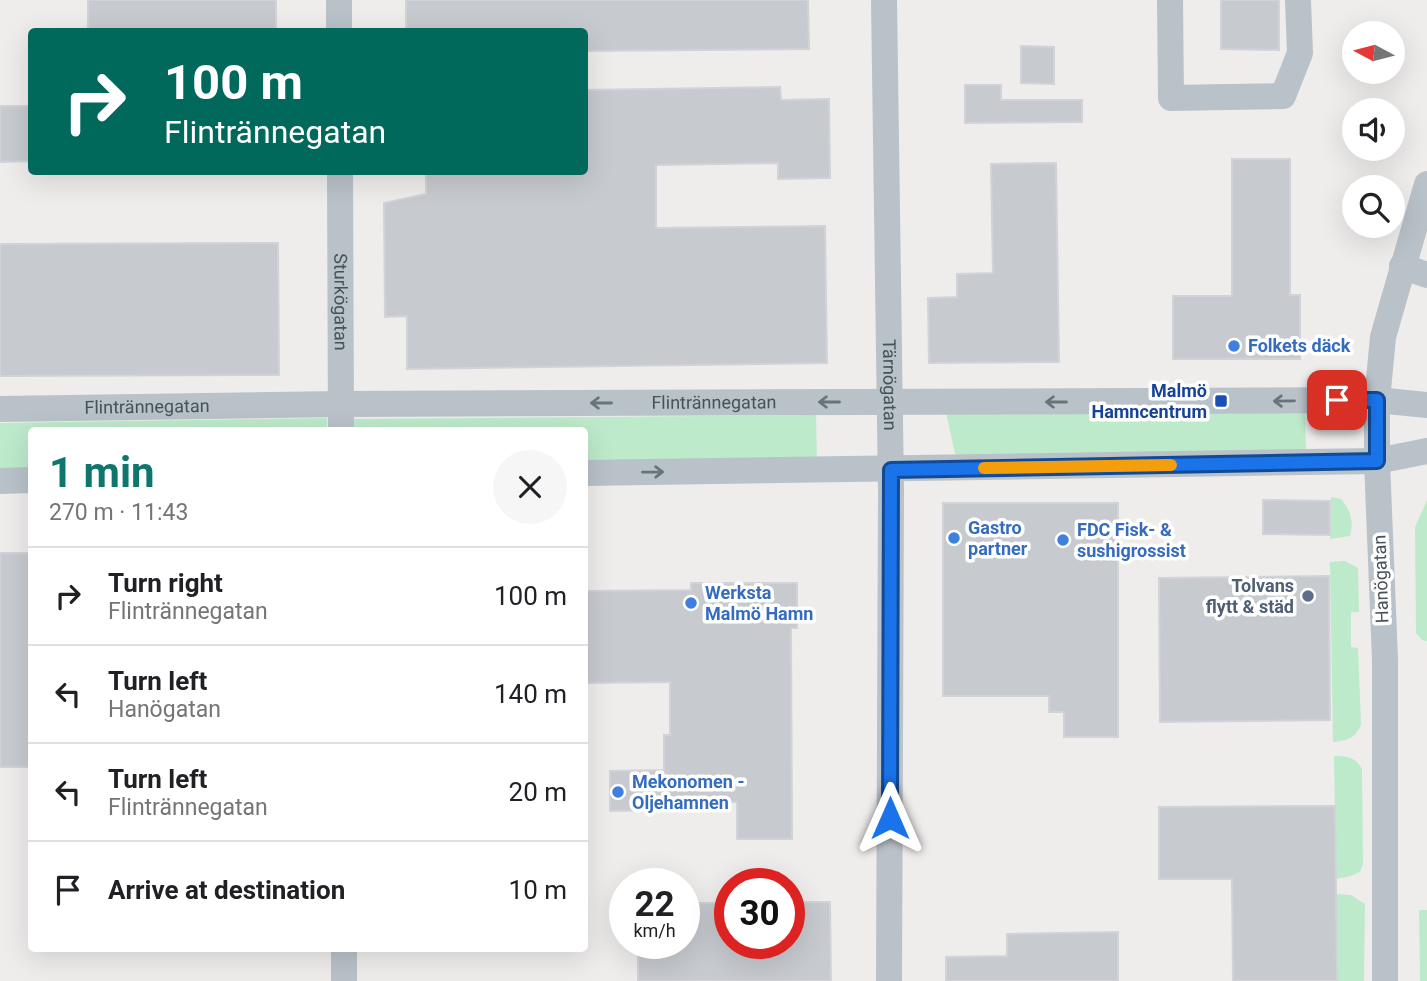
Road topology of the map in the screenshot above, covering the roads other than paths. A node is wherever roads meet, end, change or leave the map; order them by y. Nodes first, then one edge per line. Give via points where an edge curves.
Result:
1 (339, 0) edge
2 (884, 0) edge
3 (1170, 0) edge
4 (1298, 0) edge
5 (339, 28) edge
6 (340, 175) edge
7 (1427, 184) edge
8 (1402, 266) junction
9 (1427, 275) edge
10 (1377, 400) junction
11 (890, 402) junction
12 (341, 404) junction
13 (1427, 405) edge
14 (0, 410) edge
15 (341, 427) edge
16 (1427, 451) edge
17 (1377, 461) junction
18 (891, 470) junction
19 (588, 473) edge
20 (28, 480) edge
21 (0, 481) edge
22 (344, 952) edge
23 (344, 981) edge
24 (889, 981) edge
25 (1385, 981) edge

1 - 5 street
2 - 11 street, Tärnögatan
3 - 4 street via 1171,98 1283,96 1300,53
6 - 12 street, Sturkögatan
7 - 8 street, Hanögatan
8 - 9 street
8 - 10 street, Hanögatan via 1383,337
10 -> 11 street, Flintrännegatan
10 - 13 street, Flintrännegatan
10 - 17 street, Hanögatan
11 -> 12 street, Flintrännegatan
11 - 18 street, Tärnögatan
12 - 14 street, Flintrännegatan
12 - 15 street, Sturkögatan
16 - 17 street
17 - 18 street
17 - 25 street, Hanögatan via 1385,660
19 -> 18 street
18 - 24 street, Tärnögatan
20 - 21 street
22 - 23 street

